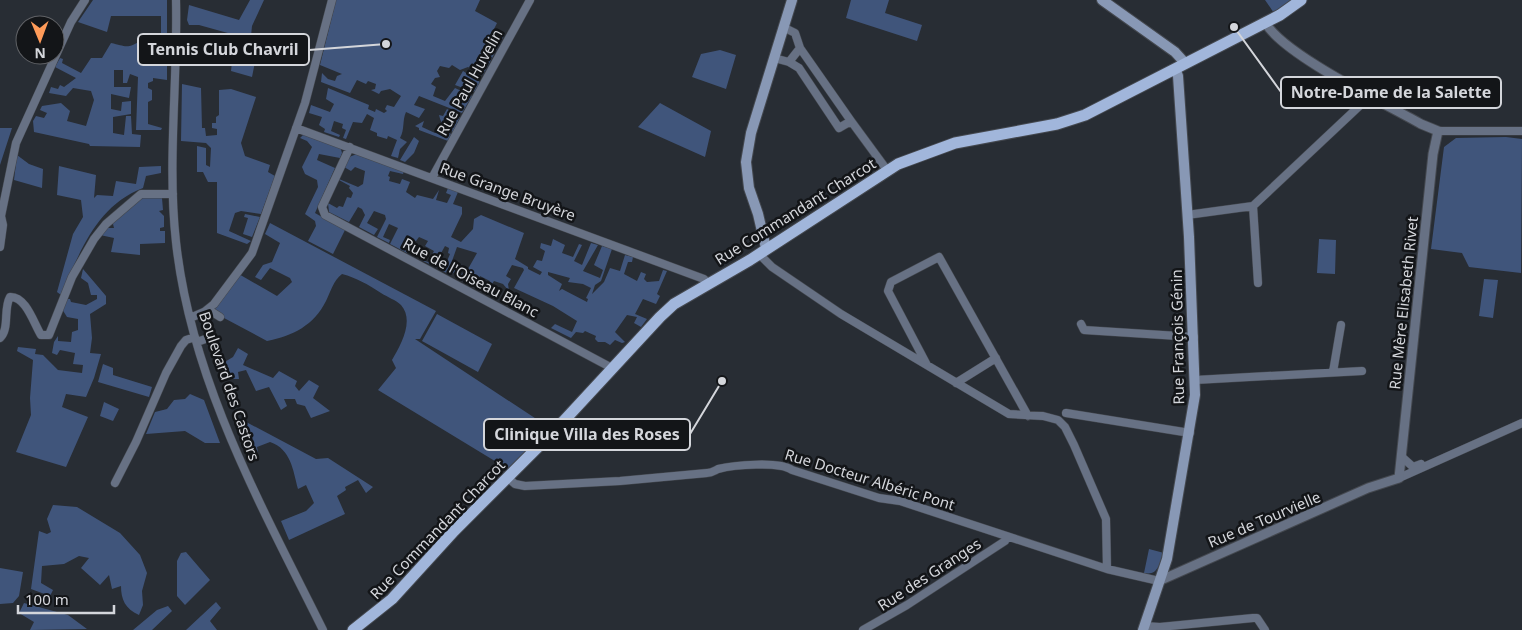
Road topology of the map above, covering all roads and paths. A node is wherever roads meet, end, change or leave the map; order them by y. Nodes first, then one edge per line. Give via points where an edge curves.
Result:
1 (85, 0) edge
2 (176, 0) edge
3 (332, 0) edge
4 (530, 0) edge
5 (792, 0) edge
6 (1102, 0) edge
7 (1301, 0) edge
8 (1265, 22) junction
9 (783, 27) junction
10 (800, 48) junction
11 (774, 58) junction
12 (807, 58) junction
13 (789, 62) junction
14 (798, 66) junction
15 (1180, 66) junction
16 (1370, 96) junction
17 (851, 121) junction
18 (296, 128) junction
19 (1438, 131) junction
20 (1522, 132) edge
21 (350, 147) junction
22 (887, 170) junction
23 (432, 178) junction
24 (173, 194) junction
25 (1253, 206) junction
26 (1187, 214) junction
27 (760, 221) junction
28 (0, 247) edge
29 (768, 249) junction
30 (746, 262) junction
31 (708, 283) junction
32 (1258, 283) dead end
33 (208, 310) junction
34 (220, 317) dead end
35 (190, 318) junction
36 (1081, 324) dead end
37 (1341, 325) dead end
38 (211, 337) dead end
39 (1194, 337) junction
40 (0, 338) edge
41 (196, 340) junction
42 (996, 358) junction
43 (928, 366) junction
44 (612, 368) junction
45 (1362, 371) dead end
46 (1333, 372) junction
47 (1195, 380) junction
48 (956, 382) junction
49 (1066, 414) dead end
50 (1028, 416) junction
51 (1522, 423) edge
52 (1190, 433) junction
53 (1402, 456) junction
54 (1435, 460) junction
55 (1414, 467) junction
56 (1400, 476) junction
57 (508, 478) junction
58 (115, 483) dead end
59 (1007, 537) junction
60 (1108, 570) junction
61 (1159, 581) junction
62 (1262, 625) edge
63 (1148, 628) edge
64 (323, 630) edge
65 (353, 630) edge
66 (863, 630) edge

1 - 28 street via 16,143
2 - 24 street, Boulevard des Castors
3 - 18 street
4 - 23 street, Rue Paul Huvelin
5 - 9 main road
6 - 15 main road via 1174,52
7 - 8 main road, Rue Commandant Charcot
8 - 15 main road, Rue Commandant Charcot
8 - 16 street via 1272,32 1318,65
9 - 10 street via 795,33
9 - 11 main road
10 - 12 street
10 - 13 street
11 - 13 street
11 - 27 main road via 751,133 746,162 749,188
12 - 14 street
12 - 17 street
13 - 14 street
14 - 17 street via 839,128
15 - 22 main road, Rue Commandant Charcot via 1069,121 955,143
15 - 26 main road, Rue François Génin
16 - 19 street
16 - 25 street
17 - 22 street
18 - 21 street, Rue Grange Bruyère
18 - 33 street via 252,253
19 - 20 street
19 - 53 street, Rue Mère Elisabeth Rivet
21 - 23 street, Rue Grange Bruyère
21 - 44 street, Rue de l'Oiseau Blanc via 322,207 325,215
22 - 29 main road, Rue Commandant Charcot
23 - 31 street, Rue Grange Bruyère
24 - 35 street, Boulevard des Castors via 176,244
24 - 40 street via 136,196 106,224 72,276 49,335 41,335 21,301 10,297 5,329
25 - 26 street
25 - 32 street
26 - 39 main road, Rue François Génin
27 - 29 main road
27 - 30 main road via 757,249
29 - 30 main road, Rue Commandant Charcot
29 - 43 street via 764,261 841,314
30 - 31 main road, Rue Commandant Charcot
31 - 44 main road, Rue Commandant Charcot via 674,304
33 - 34 street
33 - 35 street
35 - 41 street, Boulevard des Castors
36 - 39 street via 1084,330
37 - 46 street
38 - 41 street
39 - 47 main road, Rue François Génin
41 - 58 street via 186,340 181,346
41 - 64 street, Boulevard des Castors via 241,462 272,532
42 - 43 street via 939,257 891,282 888,291
42 - 48 street
42 - 50 street
43 - 48 street
44 - 57 main road, Rue Commandant Charcot
45 - 46 street
46 - 47 street
47 - 52 main road, Rue François Génin
48 - 50 street via 1009,414
49 - 52 street
50 - 60 street via 1058,420 1065,427 1106,520
51 - 54 street, Rue de Tourvielle
52 - 61 main road, Rue François Génin via 1167,559
53 - 55 street
53 - 56 street, Rue Mère Elisabeth Rivet
54 - 55 street, Rue de Tourvielle
54 - 56 street, Rue de Tourvielle
55 - 56 street, Rue de Tourvielle
56 - 61 street, Rue de Tourvielle
57 - 59 street, Rue Docteur Albéric Pont via 525,486 597,483 782,465
57 - 65 main road, Rue Commandant Charcot via 392,599
59 - 60 street, Rue Docteur Albéric Pont
59 - 66 street, Rue des Granges via 958,572
60 - 61 street, Rue Docteur Albéric Pont
61 - 63 main road, Rue François Génin
62 - 63 street

